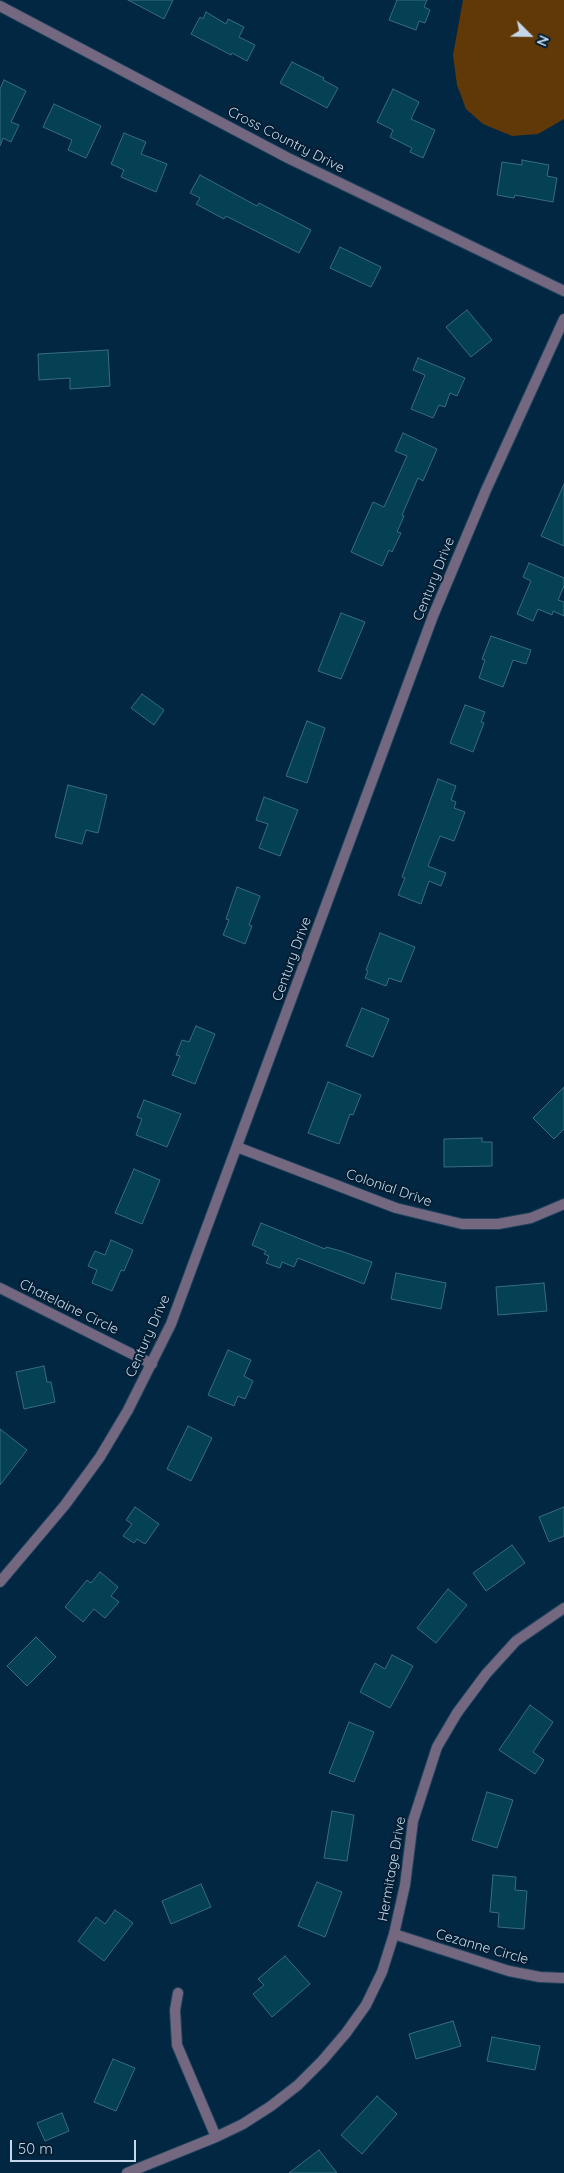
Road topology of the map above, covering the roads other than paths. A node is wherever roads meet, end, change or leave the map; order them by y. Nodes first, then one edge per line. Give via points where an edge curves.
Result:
1 (0, 6) edge
2 (564, 291) edge
3 (564, 319) edge
4 (237, 1147) junction
5 (564, 1204) edge
6 (0, 1288) edge
7 (152, 1364) junction
8 (0, 1582) edge
9 (564, 1608) edge
10 (394, 1934) junction
11 (564, 1978) edge
12 (178, 1993) dead end
13 (216, 2137) junction
14 (127, 2173) edge

1 - 2 street, Cross Country Drive via 297,162
3 - 4 street, Century Drive via 433,616
4 - 5 street, Colonial Drive via 396,1208 462,1224 498,1224 530,1218
4 - 7 street, Century Drive via 171,1324
6 - 7 street, Chatelaine Circle
7 - 8 street, Century Drive via 100,1457 65,1505
9 - 10 street, Hermitage Drive via 516,1641 486,1674 437,1747 413,1821 405,1885
10 - 11 street, Cezanne Circle via 509,1971
10 - 13 street, Hermitage Drive via 382,1972 366,2005 322,2061 271,2106
12 - 13 street via 174,2010 177,2045
13 - 14 street, Hermitage Drive

